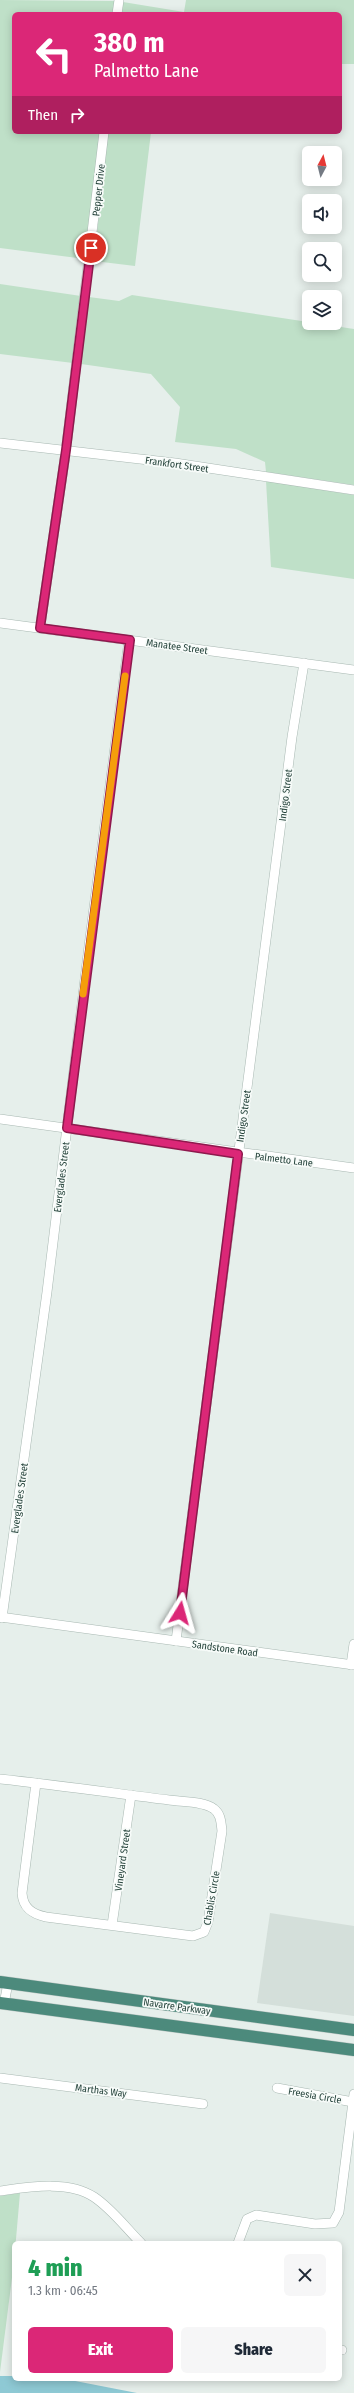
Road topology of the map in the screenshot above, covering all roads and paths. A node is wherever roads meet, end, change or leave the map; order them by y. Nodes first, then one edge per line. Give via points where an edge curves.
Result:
1 (119, 0) edge
2 (118, 12) edge
3 (104, 134) edge
4 (0, 443) edge
5 (66, 450) junction
6 (354, 490) edge
7 (0, 622) edge
8 (40, 628) junction
9 (130, 640) junction
10 (304, 664) junction
11 (354, 670) edge
12 (0, 1120) edge
13 (67, 1128) junction
14 (238, 1154) junction
15 (354, 1168) edge
16 (1, 1617) edge
17 (176, 1641) junction
18 (354, 1644) edge
19 (353, 1665) edge
20 (0, 1779) edge
21 (36, 1783) junction
22 (130, 1795) junction
23 (112, 1925) junction
24 (4, 1983) edge
25 (2, 2003) edge
26 (354, 2030) edge
27 (354, 2050) edge
28 (0, 2078) edge
29 (277, 2088) dead end
30 (353, 2098) edge
31 (203, 2104) dead end
32 (0, 2191) edge
33 (139, 2241) edge
34 (239, 2241) edge

1 - 2 street
3 - 5 street, Pepper Drive
4 - 5 street, Frankfort Street
5 - 6 street, Frankfort Street via 176,463
5 - 8 street, Pepper Drive
7 - 8 street, Manatee Street
8 - 9 street, Manatee Street
9 - 10 street, Manatee Street
9 - 13 street, Everglades Street
10 - 11 street, Manatee Street
10 - 14 street, Indigo Street via 292,737
12 - 13 street, Palmetto Lane
13 - 14 street, Palmetto Lane
13 - 16 street, Everglades Street via 45,1308
14 - 15 street, Palmetto Lane
14 - 17 street, Indigo Street
16 - 17 street, Sandstone Road
17 - 19 street, Sandstone Road
18 - 19 street
20 - 21 street, Chablis Circle
21 - 22 street, Chablis Circle
21 - 23 street, Chablis Circle via 22,1893 26,1907 36,1915
22 - 23 street, Vineyard Street
22 - 23 street, Chablis Circle via 212,1808 220,1817 222,1831 208,1922 204,1932 193,1936
24 - 25 street
24 - 26 highway, Navarre Parkway
25 - 27 highway, Navarre Parkway
28 - 31 street, Marthas Way
29 - 30 street, Freesia Circle
30 - 34 street via 340,2212 333,2223 315,2224 256,2215 247,2219
32 - 33 street via 59,2187 84,2191 103,2203

